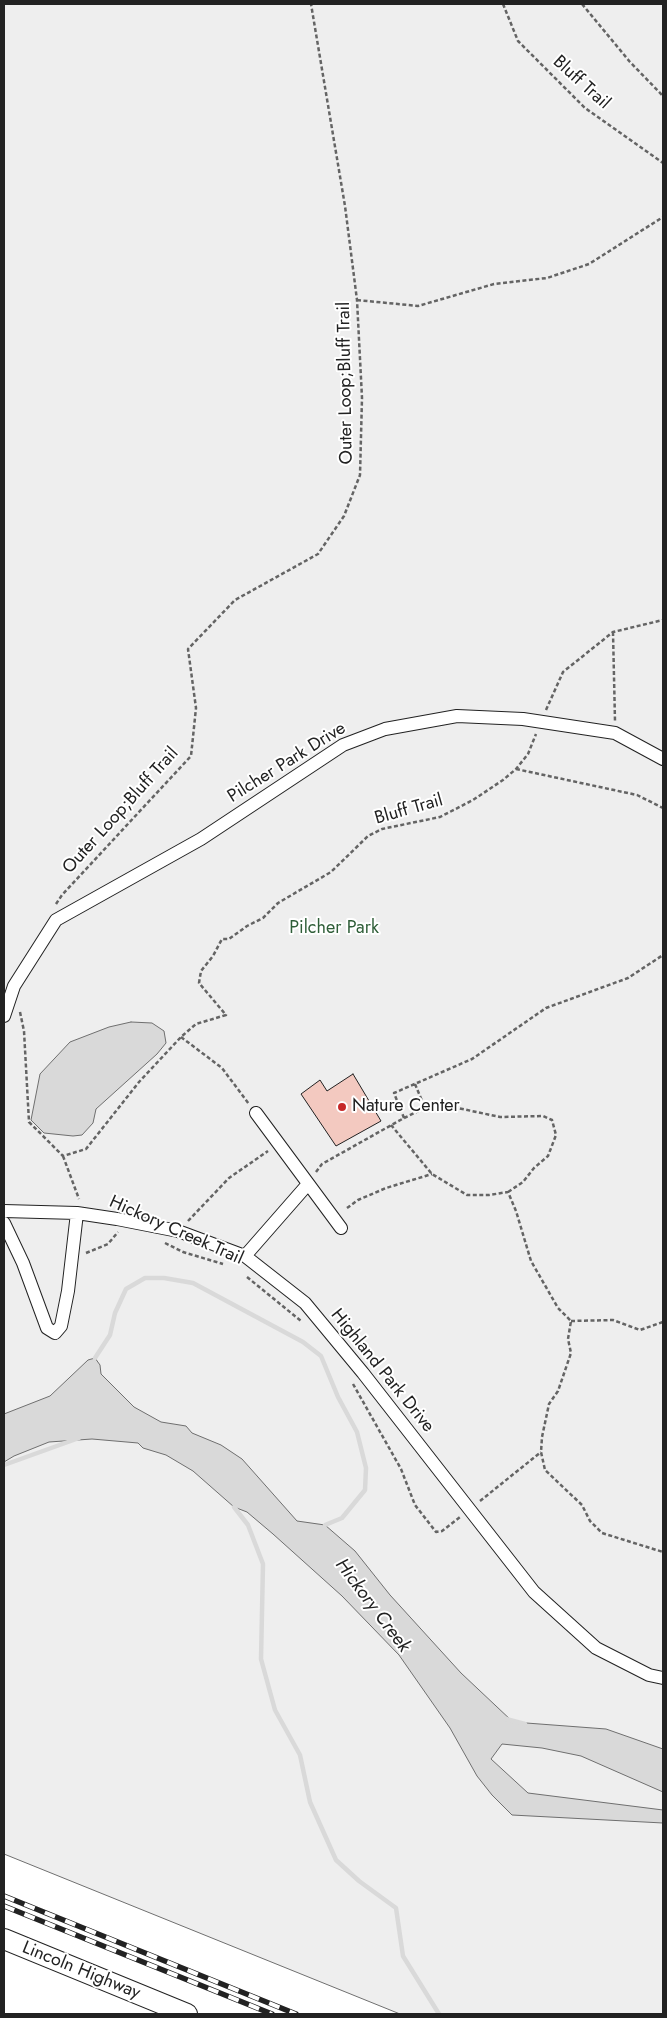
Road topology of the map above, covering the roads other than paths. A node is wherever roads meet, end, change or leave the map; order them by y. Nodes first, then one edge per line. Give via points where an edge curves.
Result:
1 (663, 759) edge
2 (4, 1016) edge
3 (256, 1113) road end
4 (308, 1184) junction
5 (79, 1208) junction
6 (4, 1210) edge
7 (4, 1223) edge
8 (341, 1228) dead end
9 (245, 1256) junction
10 (663, 1678) edge
11 (4, 1939) edge
12 (187, 2014) edge

1 - 2 street, Pilcher Park Drive via 615,733 523,718 457,716 385,729 343,745 201,839 56,920 14,986
3 - 4 street
4 - 8 street
4 - 9 street
5 - 6 street, Highland Park Drive
5 - 7 street via 64,1308 60,1326 55,1332 47,1328
5 - 9 street, Highland Park Drive via 178,1231
9 - 10 street, Highland Park Drive via 305,1303 534,1592 596,1648 649,1675
11 - 12 main road, Lincoln Highway

